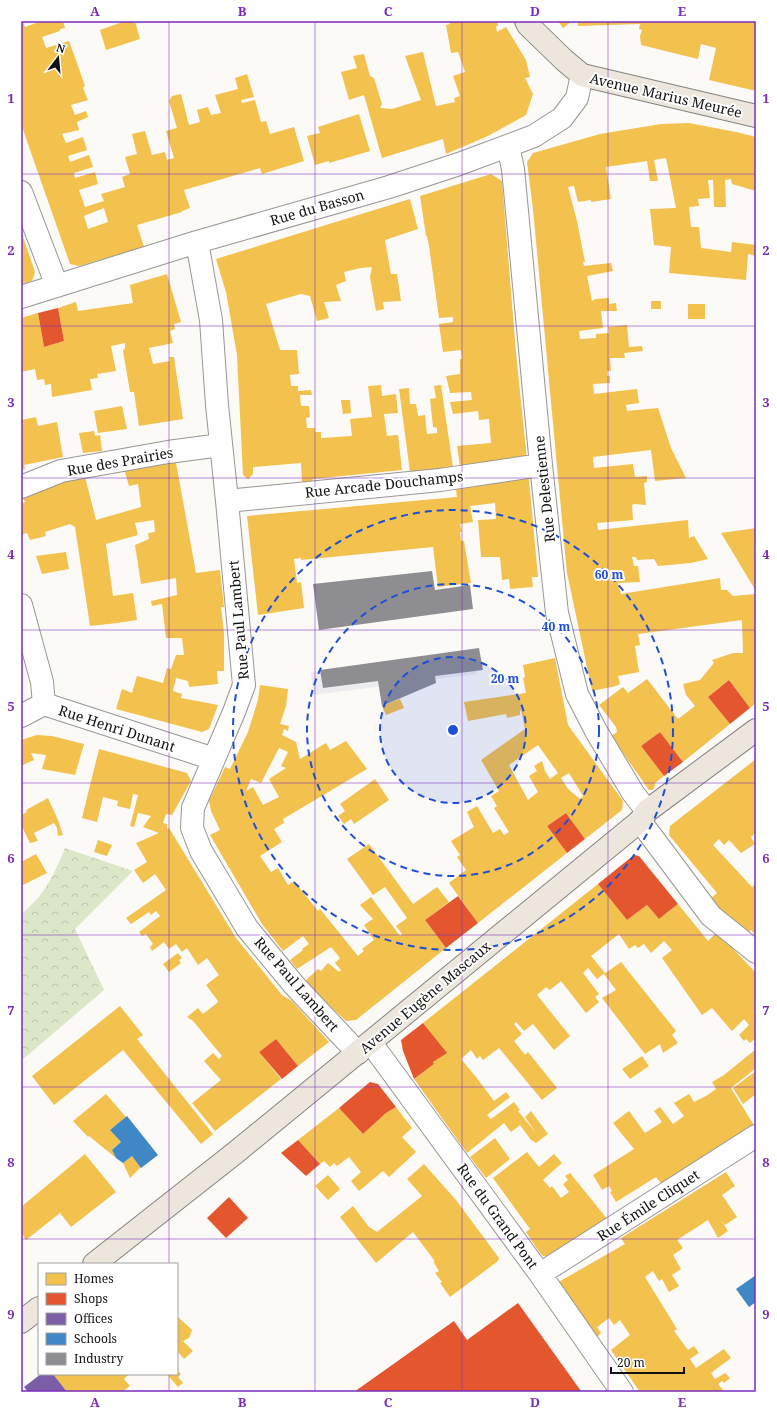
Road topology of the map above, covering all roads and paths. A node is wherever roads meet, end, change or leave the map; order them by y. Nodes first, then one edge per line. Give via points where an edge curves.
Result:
1 (526, 21) edge
2 (582, 75) junction
3 (756, 116) edge
4 (508, 146) junction
5 (21, 192) edge
6 (197, 242) junction
7 (58, 286) junction
8 (21, 297) edge
9 (221, 446) junction
10 (541, 465) junction
11 (21, 487) edge
12 (227, 501) junction
13 (21, 605) edge
14 (44, 704) junction
15 (21, 716) edge
16 (756, 730) edge
17 (214, 759) junction
18 (644, 816) junction
19 (756, 952) edge
20 (364, 1048) junction
21 (756, 1136) edge
22 (95, 1263) edge
23 (540, 1274) junction
24 (38, 1309) edge
25 (21, 1322) edge
26 (622, 1392) edge

1 - 2 main road, Avenue Marius Meurée
2 - 3 main road, Avenue Marius Meurée
2 - 4 street, Rue du Basson via 577,98 562,118 534,136
4 - 6 street, Rue du Basson via 389,187
4 - 10 street, Rue Delestienne via 513,169
5 - 7 street
6 - 7 street, Rue du Basson
6 - 9 street, Rue Paul Lambert via 211,320
7 - 8 street, Rue du Basson
9 - 11 street, Rue des Prairies via 168,452 61,471
9 - 12 street, Rue Paul Lambert
10 - 12 street, Rue Arcade Douchamps via 440,480
10 - 18 street, Rue Delestienne via 557,613 577,694
12 - 17 street, Rue Paul Lambert via 244,685
13 - 14 street via 42,682
14 - 15 street, Rue Henri Dunant
14 - 17 street, Rue Henri Dunant
16 - 18 main road, Avenue Eugène Mascaux
17 - 20 street, Rue Paul Lambert via 193,808 192,828 201,851 247,928 294,985
18 - 19 street, Rue Delestienne via 711,916
18 - 20 main road, Avenue Eugène Mascaux
20 - 22 main road, Avenue Eugène Mascaux
20 - 23 street, Rue du Grand Pont
21 - 23 street, Rue Émile Cliquet
23 - 26 street, Rue du Grand Pont
24 - 25 main road

